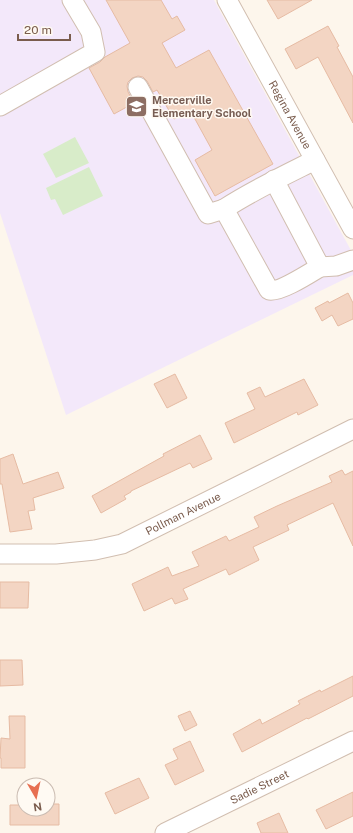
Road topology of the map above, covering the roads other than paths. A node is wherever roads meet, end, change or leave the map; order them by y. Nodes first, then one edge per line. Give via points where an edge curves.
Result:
1 (72, 0) edge
2 (227, 0) edge
3 (138, 87) dead end
4 (0, 106) edge
5 (315, 160) junction
6 (274, 180) junction
7 (224, 209) junction
8 (353, 228) edge
9 (353, 260) edge
10 (320, 267) junction
11 (353, 429) edge
12 (0, 554) edge
13 (353, 741) edge
14 (165, 833) edge

1 - 4 street via 91,32 95,52
2 - 5 street, Regina Avenue
3 - 7 street via 208,214
5 - 6 street
5 - 8 street, Regina Avenue
6 - 7 street
6 - 10 street
7 - 10 street via 269,290 282,289
9 - 10 street via 336,266
11 - 12 street, Pollman Avenue via 122,544 56,554
13 - 14 street, Sadie Street

